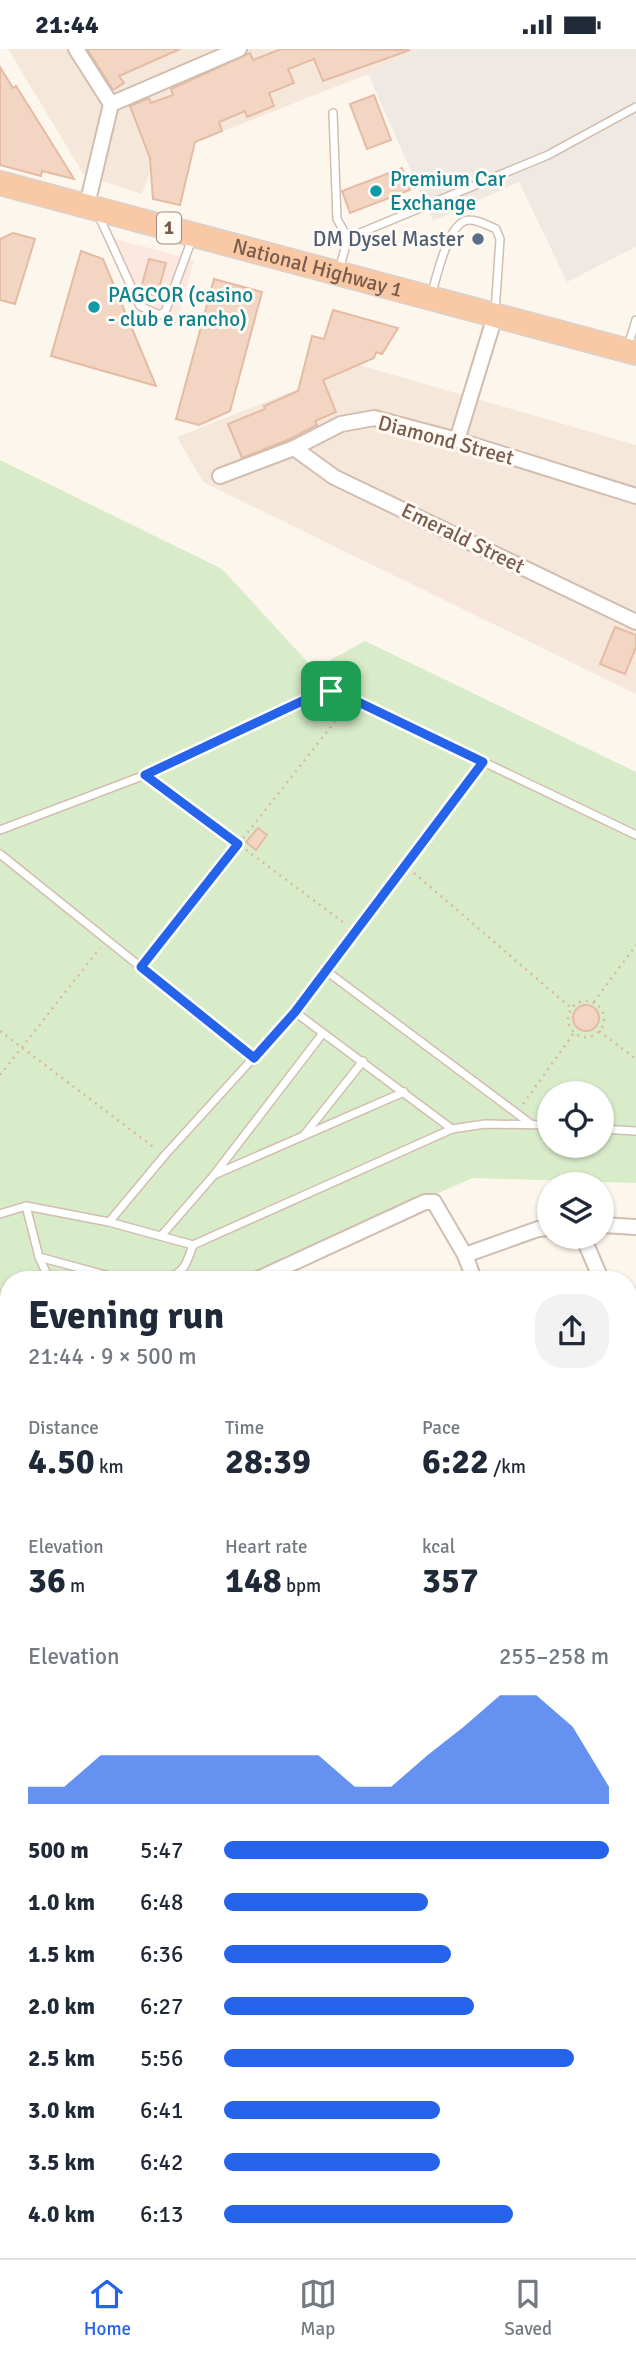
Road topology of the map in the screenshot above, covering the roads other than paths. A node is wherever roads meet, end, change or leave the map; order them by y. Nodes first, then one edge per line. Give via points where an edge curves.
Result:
1 (76, 49) edge
2 (239, 49) edge
3 (111, 104) junction
4 (636, 107) edge
5 (333, 113) dead end
6 (0, 183) edge
7 (91, 207) junction
8 (193, 235) junction
9 (348, 238) junction
10 (338, 274) junction
11 (429, 299) junction
12 (495, 316) junction
13 (636, 320) edge
14 (631, 352) edge
15 (457, 440) junction
16 (294, 448) junction
17 (220, 476) dead end
18 (636, 496) edge
19 (636, 622) edge
20 (483, 762) junction
21 (0, 830) edge
22 (636, 835) edge
23 (0, 854) edge
24 (326, 970) junction
25 (295, 1012) junction
26 (323, 1033) junction
27 (254, 1058) junction
28 (363, 1061) junction
29 (404, 1092) junction
30 (531, 1124) junction
31 (537, 1124) edge
32 (452, 1129) junction
33 (614, 1130) edge
34 (636, 1131) edge
35 (305, 1135) junction
36 (214, 1175) junction
37 (26, 1206) junction
38 (0, 1214) edge
39 (109, 1222) junction
40 (614, 1226) edge
41 (636, 1227) edge
42 (537, 1230) edge
43 (161, 1236) junction
44 (193, 1245) junction
45 (588, 1249) edge
46 (465, 1255) junction
47 (39, 1257) junction
48 (45, 1271) edge
49 (91, 1271) edge
50 (181, 1271) edge
51 (275, 1271) edge
52 (471, 1271) edge
53 (598, 1271) edge

1 - 3 street
2 - 3 street
3 - 7 street
4 - 9 lane via 548,156
5 - 9 lane via 337,219
6 - 7 highway, National Highway 1 / 1
7 - 8 highway, National Highway 1 / 1
7 - 8 lane via 140,306 159,315 165,313
8 - 10 highway, National Highway 1 / 1
9 - 10 lane
10 - 11 highway, National Highway 1 / 1
11 - 12 highway, National Highway 1 / 1
11 - 12 lane via 451,232 470,220 496,229 500,239
12 - 14 highway, National Highway 1 / 1
12 - 15 street
13 - 14 lane
15 - 16 street, Diamond Street via 374,418 341,424
15 - 18 street, Diamond Street
16 - 17 street, Diamond Street
16 - 19 street, Emerald Street via 334,477
20 - 21 lane via 342,692 331,691 145,775
20 - 22 lane
20 - 24 lane
23 - 27 lane
24 - 25 lane
24 - 30 lane
25 - 26 lane
25 - 27 lane
26 - 28 lane
26 - 36 lane
27 - 39 lane
28 - 29 lane
28 - 35 lane
29 - 32 lane
29 - 35 lane
30 - 31 lane
30 - 32 lane
32 - 44 lane
33 - 34 lane
35 - 36 lane
36 - 43 lane
37 - 38 lane
37 - 39 lane
37 - 47 lane
39 - 43 lane
40 - 41 street
42 - 46 street
43 - 44 lane
44 - 50 lane
45 - 53 street
46 - 51 street via 434,1202 425,1202
46 - 52 street
47 - 48 lane
47 - 49 lane

